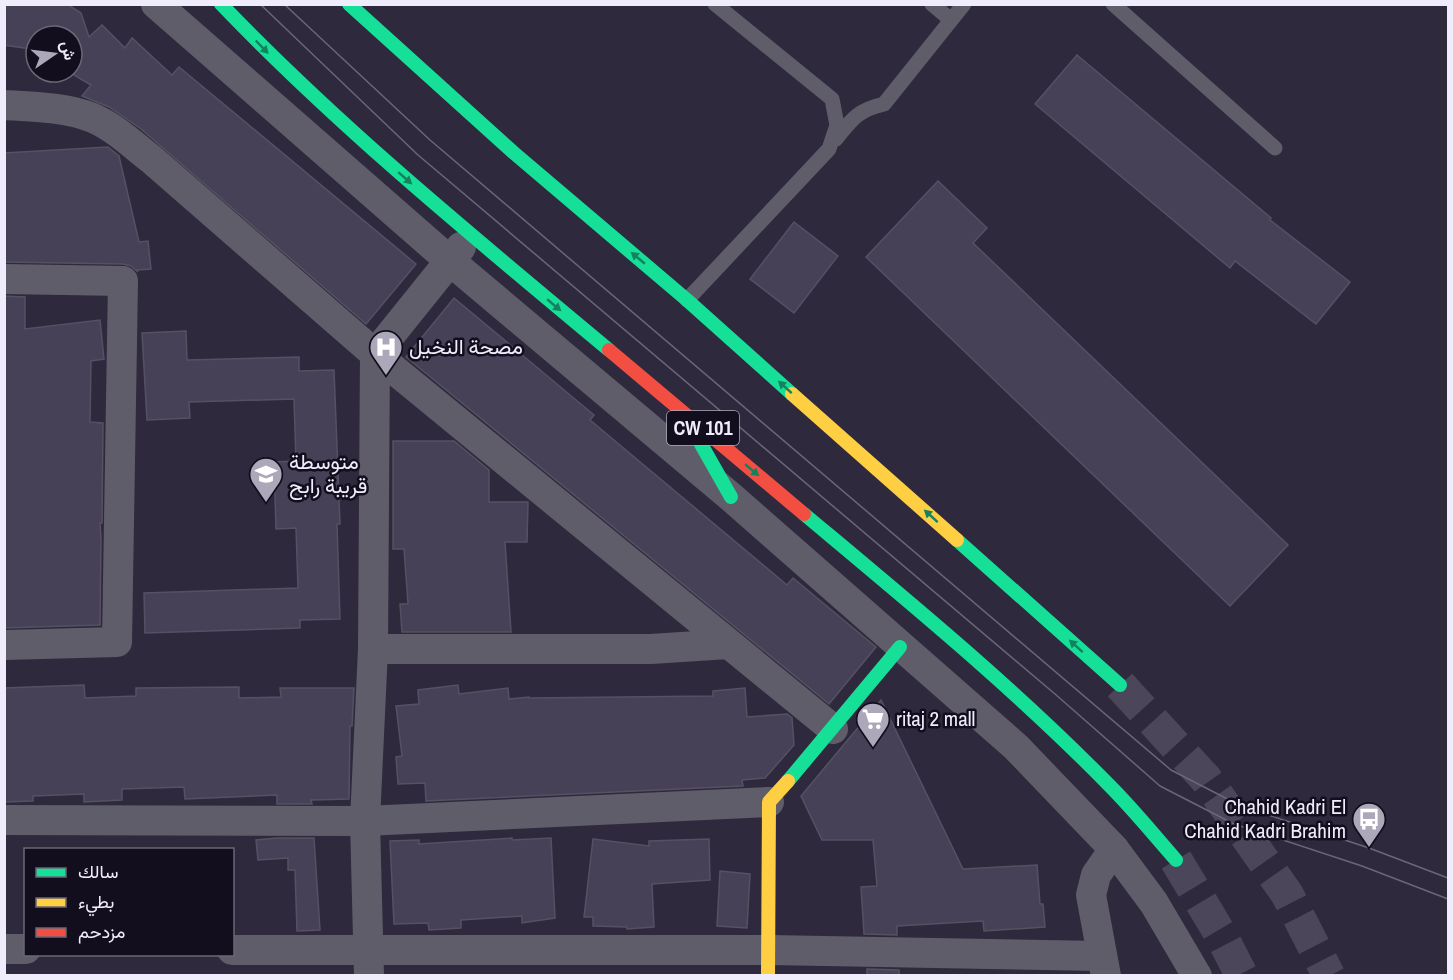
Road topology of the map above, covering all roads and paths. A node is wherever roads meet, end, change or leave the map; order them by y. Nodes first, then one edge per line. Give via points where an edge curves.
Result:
1 (156, 4) edge
2 (221, 4) edge
3 (349, 4) edge
4 (716, 4) edge
5 (932, 4) edge
6 (964, 4) edge
7 (1113, 4) edge
8 (951, 20) junction
9 (4, 105) edge
10 (829, 148) junction
11 (1275, 148) dead end
12 (471, 235) junction
13 (450, 261) junction
14 (4, 279) edge
15 (687, 300) junction
16 (375, 354) junction
17 (683, 412) junction
18 (731, 497) junction
19 (728, 644) junction
20 (4, 645) edge
21 (900, 647) junction
22 (373, 649) junction
23 (1120, 685) tunnel mouth
24 (833, 729) junction
25 (770, 802) junction
26 (4, 820) edge
27 (365, 822) junction
28 (1114, 849) junction
29 (1176, 860) tunnel mouth
30 (4, 949) edge
31 (24, 949) edge
32 (234, 950) edge
33 (768, 962) edge
34 (369, 963) edge
35 (1103, 966) edge
36 (1197, 975) edge

1 - 13 street
2 -> 12 main road, CW 101 via 268,54
15 -> 3 main road via 514,153
4 - 10 lane via 832,99 837,125
5 - 8 lane
6 - 8 lane
7 - 11 lane
8 - 10 lane via 884,104 854,116
9 - 16 street via 60,109 94,119 121,136
10 - 15 lane
12 - 13 street
12 -> 17 main road, CW 101
13 - 16 street
13 - 18 street
14 - 20 street via 123,281 117,642
23 -> 15 main road
16 - 19 street
16 - 22 street
17 - 18 main road
17 -> 29 main road, CW 101 via 918,609 1026,706 1110,786
18 - 21 street
19 - 22 street via 651,649
19 - 24 street
21 - 24 main road
21 - 28 street via 1016,747
22 - 27 street
24 - 25 main road
25 - 27 street
25 - 33 main road
26 - 27 street
27 - 34 street
28 - 35 street via 1096,875 1091,895
28 - 36 street via 1154,903
30 - 31 street
32 - 34 street
33 - 34 street
33 - 35 street

